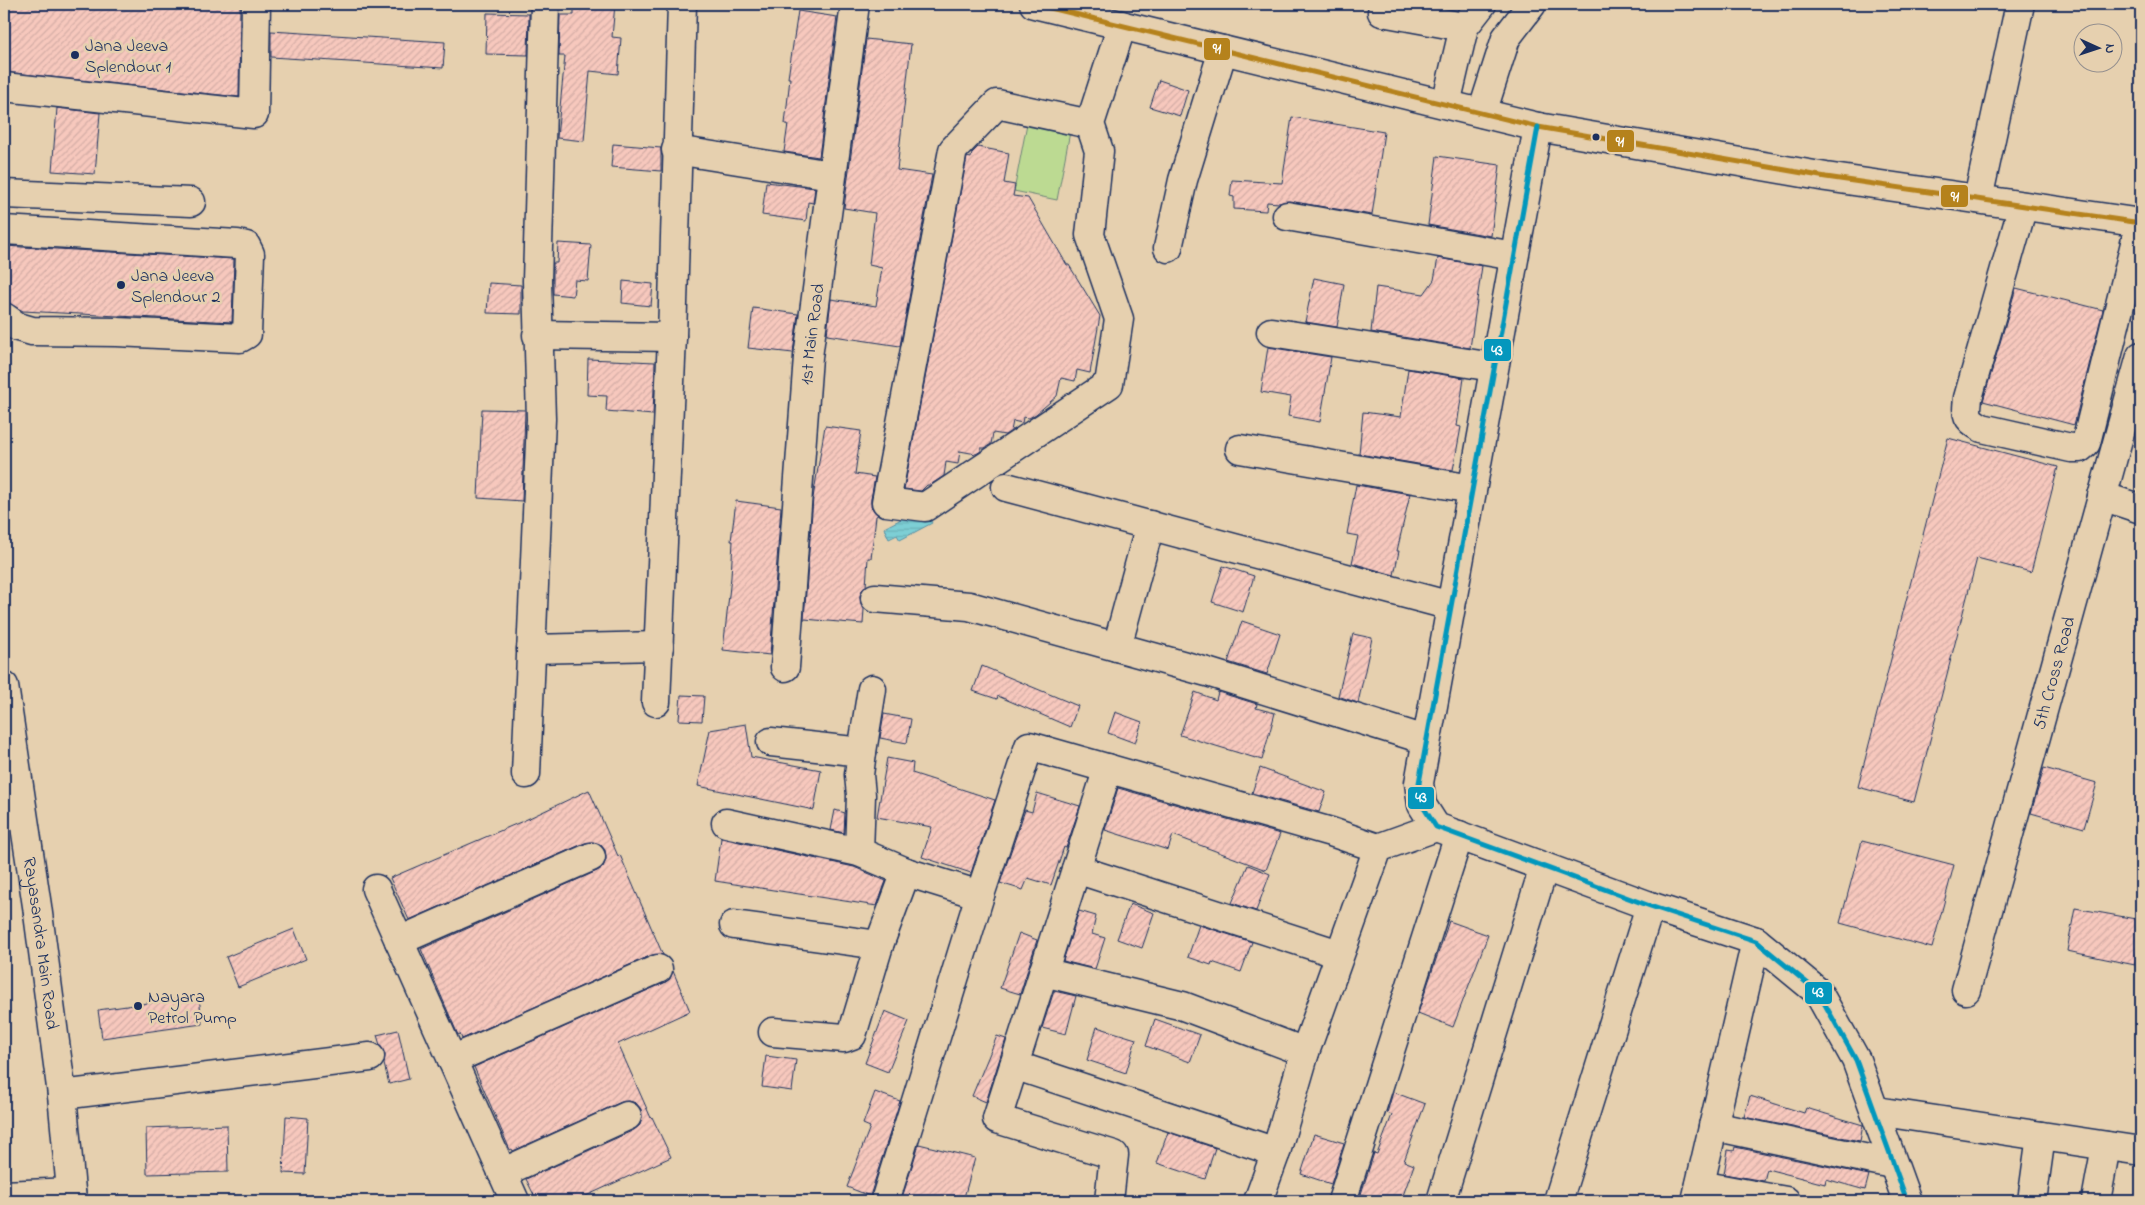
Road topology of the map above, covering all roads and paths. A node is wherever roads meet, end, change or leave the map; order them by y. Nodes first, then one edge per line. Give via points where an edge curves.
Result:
1 (256, 4) edge
2 (545, 4) edge
3 (682, 4) edge
4 (855, 4) edge
5 (1034, 4) edge
6 (1384, 4) edge
7 (1482, 4) edge
8 (1532, 4) edge
9 (2020, 4) edge
10 (1122, 25) junction
11 (1464, 27) junction
12 (1223, 50) junction
13 (4, 88) edge
14 (1446, 104) junction
15 (1482, 113) junction
16 (1090, 124) junction
17 (1538, 127) junction
18 (676, 150) junction
19 (831, 175) junction
20 (4, 194) edge
21 (1978, 199) junction
22 (191, 202) dead end
23 (2023, 206) junction
24 (1286, 216) dead end
25 (2141, 223) edge
26 (4, 230) edge
27 (1168, 248) dead end
28 (1514, 256) junction
29 (4, 317) edge
30 (1271, 332) dead end
31 (537, 335) junction
32 (672, 337) junction
33 (2141, 356) edge
34 (1493, 367) junction
35 (1240, 449) dead end
36 (1006, 487) dead end
37 (1472, 489) junction
38 (2102, 496) junction
39 (2141, 509) edge
40 (1150, 526) junction
41 (875, 598) dead end
42 (1450, 606) junction
43 (659, 646) junction
44 (1117, 648) junction
45 (531, 649) junction
46 (784, 667) dead end
47 (4, 686) edge
48 (872, 689) dead end
49 (656, 702) dead end
50 (1426, 740) junction
51 (771, 742) dead end
52 (862, 752) junction
53 (1108, 768) junction
54 (526, 774) dead end
55 (726, 823) dead end
56 (1448, 831) junction
57 (1378, 848) junction
58 (859, 852) junction
59 (592, 857) dead end
60 (1544, 867) junction
61 (1076, 869) junction
62 (906, 872) junction
63 (376, 889) dead end
64 (980, 895) junction
65 (1650, 906) junction
66 (734, 925) dead end
67 (399, 941) junction
68 (1756, 941) junction
69 (879, 945) junction
70 (1339, 954) junction
71 (658, 969) dead end
72 (1043, 972) junction
73 (1966, 990) dead end
74 (773, 1032) dead end
75 (1305, 1052) junction
76 (370, 1057) dead end
77 (452, 1060) junction
78 (1014, 1065) junction
79 (62, 1095) junction
80 (1876, 1112) junction
81 (627, 1116) dead end
82 (1713, 1126) junction
83 (2041, 1136) junction
84 (2106, 1146) junction
85 (2141, 1151) edge
86 (1276, 1152) junction
87 (1892, 1164) junction
88 (502, 1173) junction
89 (1698, 1193) edge
90 (4, 1194) edge
91 (72, 1196) edge
92 (515, 1201) edge
93 (885, 1201) edge
94 (1109, 1201) edge
95 (1258, 1201) edge
96 (1342, 1201) edge
97 (1441, 1201) edge
98 (1558, 1201) edge
99 (1786, 1201) edge
100 (1907, 1201) edge
101 (2032, 1201) edge
102 (2096, 1201) edge

1 - 13 street via 254,114
2 - 31 street
3 - 18 street
4 - 19 street, 1st Main Road
5 - 10 street
6 - 11 street via 1382,12
7 - 11 street
8 - 15 street via 1506,38
9 - 21 street
10 - 12 street
10 - 16 street
11 - 14 street
12 - 14 street
12 - 27 street via 1183,180
14 - 15 street
15 - 17 street
16 - 16 street via 1099,151 1090,235 1119,319 1109,384 926,507 886,502 952,150 997,104
17 - 21 street via 1826,177
17 - 28 street
18 - 19 street
18 - 32 street
19 - 46 street, 1st Main Road via 808,356
20 - 22 street
21 - 23 street
23 - 25 street
23 - 25 street via 1966,414 1972,423 1982,428 2071,448 2080,448 2086,443
24 - 28 street
26 - 29 street via 237,244 246,246 250,254 247,334 240,338 32,331 18,328
28 - 34 street
30 - 34 street
31 - 32 street
31 - 45 street via 541,419
32 - 43 street
33 - 38 street, 5th Cross Road
34 - 37 street
35 - 37 street
36 - 40 street
37 - 42 street
38 - 39 street
38 - 73 street, 5th Cross Road
40 - 42 street
40 - 44 street
41 - 44 street via 968,606
42 - 50 street
43 - 45 street
43 - 49 street
44 - 50 street
45 - 54 street
47 - 79 street, Rayasandra Main Road
48 - 52 street
50 - 56 street via 1418,783 1422,805
51 - 52 street
52 - 58 street
53 - 57 street
53 - 61 street
53 - 64 street via 1029,746
55 - 58 street
56 - 57 street
56 - 60 street
56 - 96 street
57 - 70 street
58 - 62 street
59 - 67 street
60 - 65 street
60 - 97 street
61 - 70 street
61 - 72 street
62 - 64 street
62 - 69 street
63 - 67 street
64 - 93 street
65 - 68 street
65 - 98 street
66 - 69 street
67 - 77 street
68 - 80 street via 1818,992 1856,1060
68 - 82 street
69 - 74 street via 852,1035 844,1038
70 - 75 street
71 - 77 street
72 - 75 street via 1184,1006
72 - 78 street
75 - 86 street
76 - 79 street
77 - 88 street
78 - 86 street
78 - 94 street via 997,1119 1114,1155
79 - 91 street, Rayasandra Main Road
80 - 83 street
80 - 87 street
81 - 88 street
82 - 87 street
82 - 89 street
83 - 84 street
83 - 101 street
84 - 85 street
84 - 102 street
86 - 95 street
87 - 100 street
88 - 92 street
89 - 99 street
90 - 91 street

